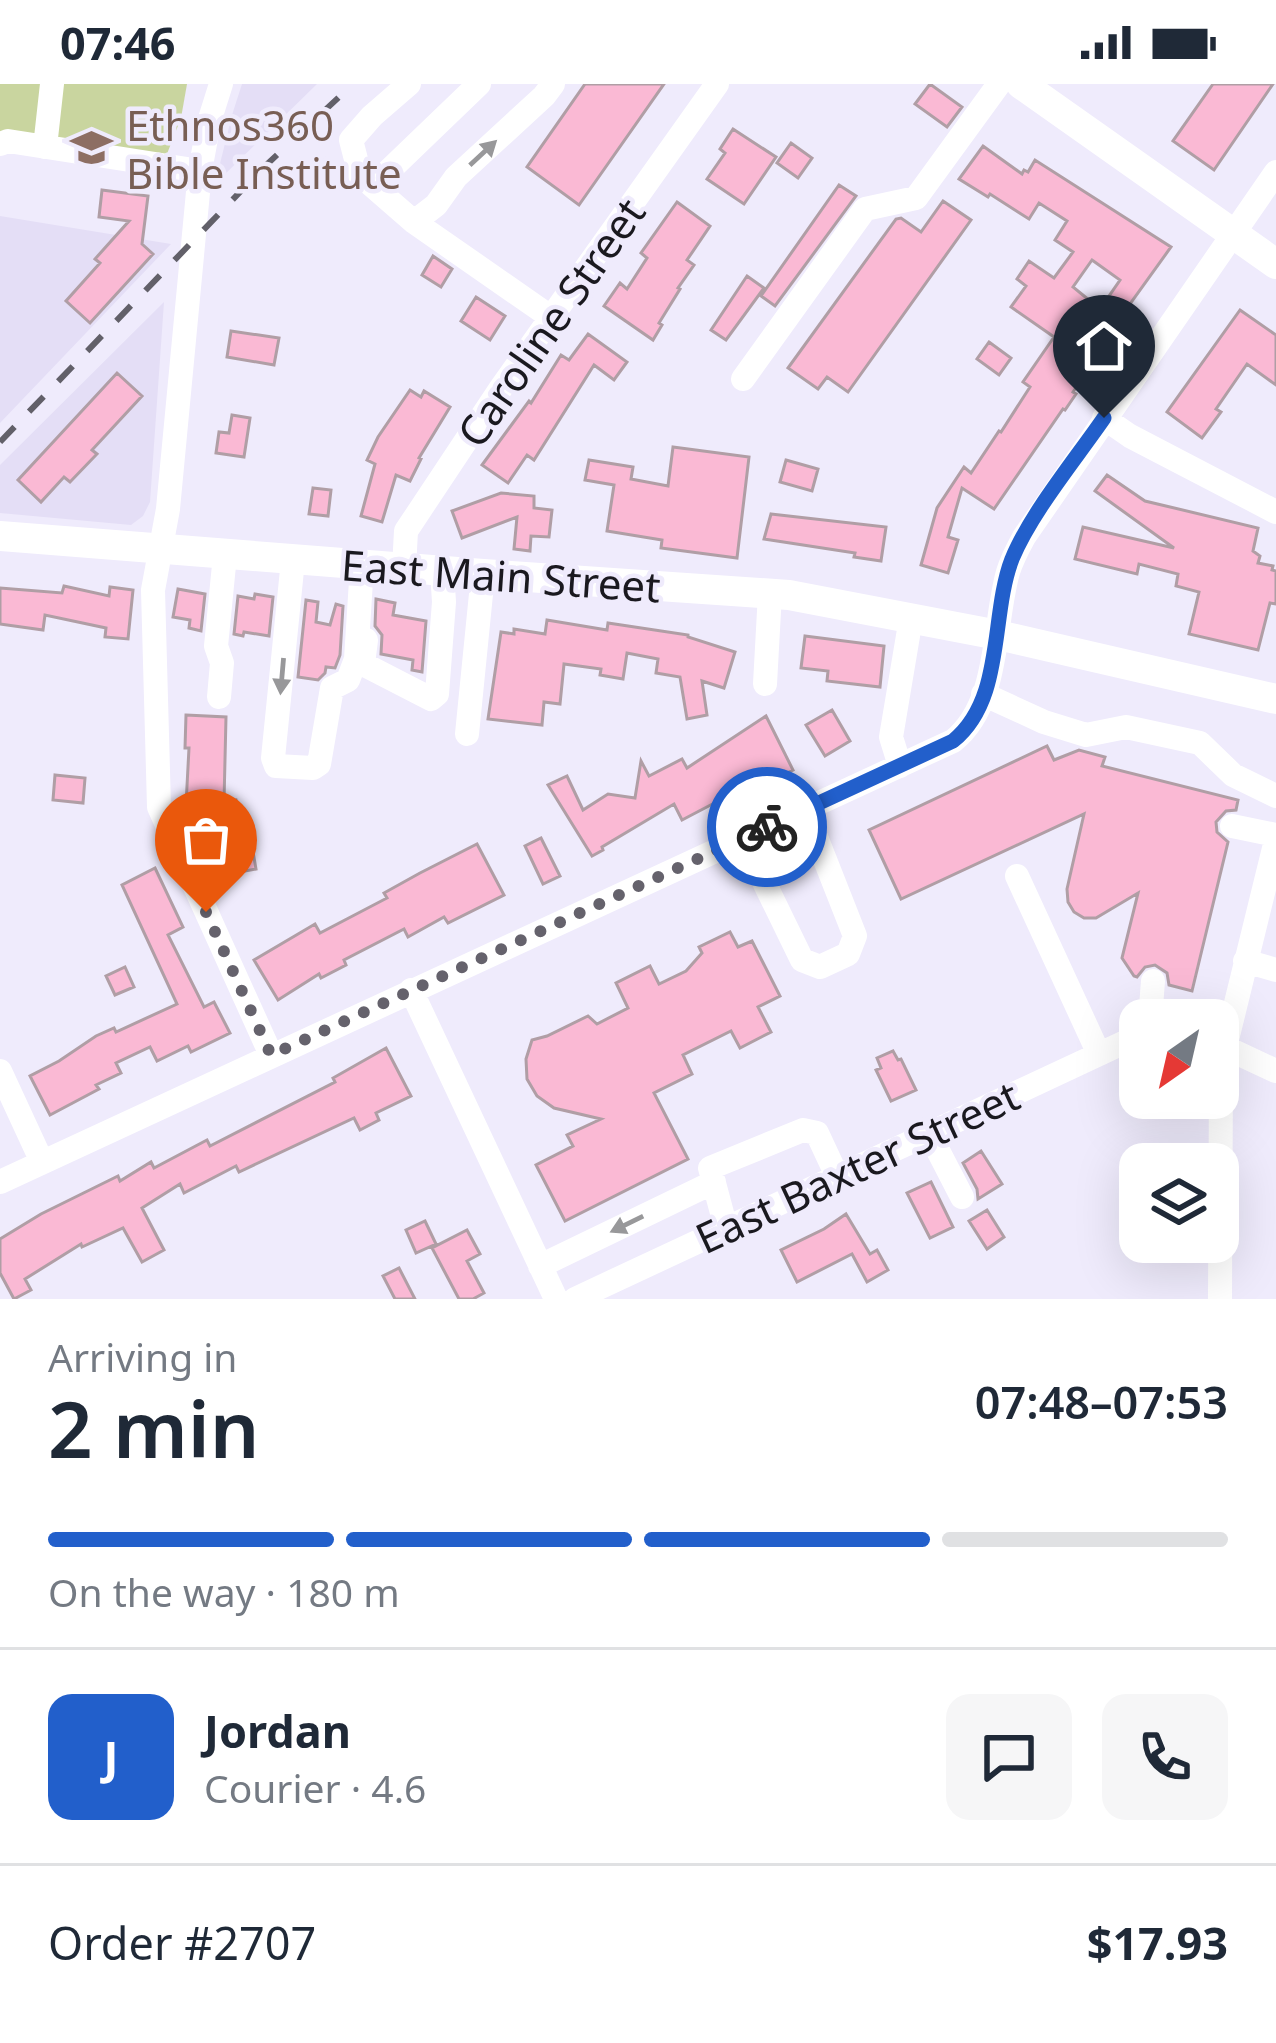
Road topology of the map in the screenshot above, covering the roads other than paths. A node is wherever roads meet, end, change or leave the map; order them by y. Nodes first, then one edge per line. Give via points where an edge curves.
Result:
1 (52, 84) edge
2 (221, 84) edge
3 (409, 84) edge
4 (479, 84) edge
5 (553, 84) edge
6 (717, 84) edge
7 (999, 84) edge
8 (1021, 84) edge
9 (0, 144) edge
10 (45, 147) junction
11 (200, 171) junction
12 (1276, 172) edge
13 (374, 186) junction
14 (414, 222) junction
15 (1233, 233) junction
16 (1276, 264) edge
17 (552, 318) junction
18 (743, 380) dead end
19 (1104, 418) junction
20 (1276, 512) edge
21 (0, 536) edge
22 (160, 550) junction
23 (225, 555) junction
24 (293, 560) junction
25 (380, 566) junction
26 (442, 571) junction
27 (483, 574) junction
28 (770, 593) junction
29 (910, 618) junction
30 (998, 635) junction
31 (765, 684) dead end
32 (983, 694) junction
33 (219, 697) dead end
34 (1276, 699) edge
35 (467, 734) dead end
36 (900, 766) junction
37 (1276, 796) edge
38 (806, 809) junction
39 (1232, 826) dead end
40 (748, 836) junction
41 (1276, 837) edge
42 (1017, 876) dead end
43 (1245, 961) junction
44 (1276, 970) edge
45 (1153, 981) dead end
46 (411, 990) junction
47 (1152, 999) edge
48 (1234, 999) edge
49 (1119, 1044) edge
50 (1098, 1052) junction
51 (1239, 1053) edge
52 (271, 1055) junction
53 (1276, 1070) edge
54 (0, 1071) edge
55 (1221, 1119) edge
56 (928, 1132) junction
57 (42, 1162) junction
58 (837, 1175) junction
59 (0, 1182) edge
60 (714, 1182) junction
61 (962, 1197) dead end
62 (726, 1228) junction
63 (540, 1266) junction
64 (1220, 1298) edge
65 (556, 1299) edge
66 (575, 1299) edge

1 - 10 street
2 - 11 street
3 - 13 street via 351,140 360,175
4 - 13 street
14 -> 5 street
6 - 17 street, Caroline Street
7 - 18 street via 916,198 865,209
8 - 15 main road
9 - 10 street
10 - 11 street
11 - 22 street
12 - 15 street
13 - 14 street
14 - 17 street
15 - 16 main road
15 - 19 street
17 - 25 street, Caroline Street
19 - 20 street
19 - 30 street via 1014,555
21 - 22 main road, East Main Street
22 - 23 main road, East Main Street
22 - 52 street via 153,590 159,807
23 - 24 main road, East Main Street
23 - 33 street
24 - 25 main road, East Main Street
24 -> 25 street via 276,766 319,764 332,688 348,680
25 - 26 main road, East Main Street
25 - 26 street via 363,664 431,699
26 - 27 main road, East Main Street
27 - 28 main road, East Main Street
27 - 35 street
28 - 29 main road, East Main Street
28 - 31 street
29 - 30 main road, East Main Street
29 - 36 street via 891,737
30 - 32 street
30 - 34 main road, East Main Street
32 - 36 street via 966,731
32 - 37 street via 1086,735 1126,727 1200,743 1233,775
36 - 38 street
38 - 40 street
38 - 40 street via 855,936 848,954 820,967 802,960
39 - 41 street
40 - 46 street
41 - 43 street
42 - 50 street
43 - 44 street
43 - 48 street
45 - 47 street
46 - 52 street
46 - 63 street
49 - 50 street, East Baxter Street
50 - 56 street, East Baxter Street
51 - 53 street
52 - 57 street
54 - 57 street
55 - 64 street
56 - 58 street, East Baxter Street
56 - 61 street
57 - 59 street
58 - 60 street via 817,1133 803,1130 710,1168
58 - 62 street, East Baxter Street
60 - 62 street
60 -> 63 street
62 - 66 street, East Baxter Street
63 - 65 street

